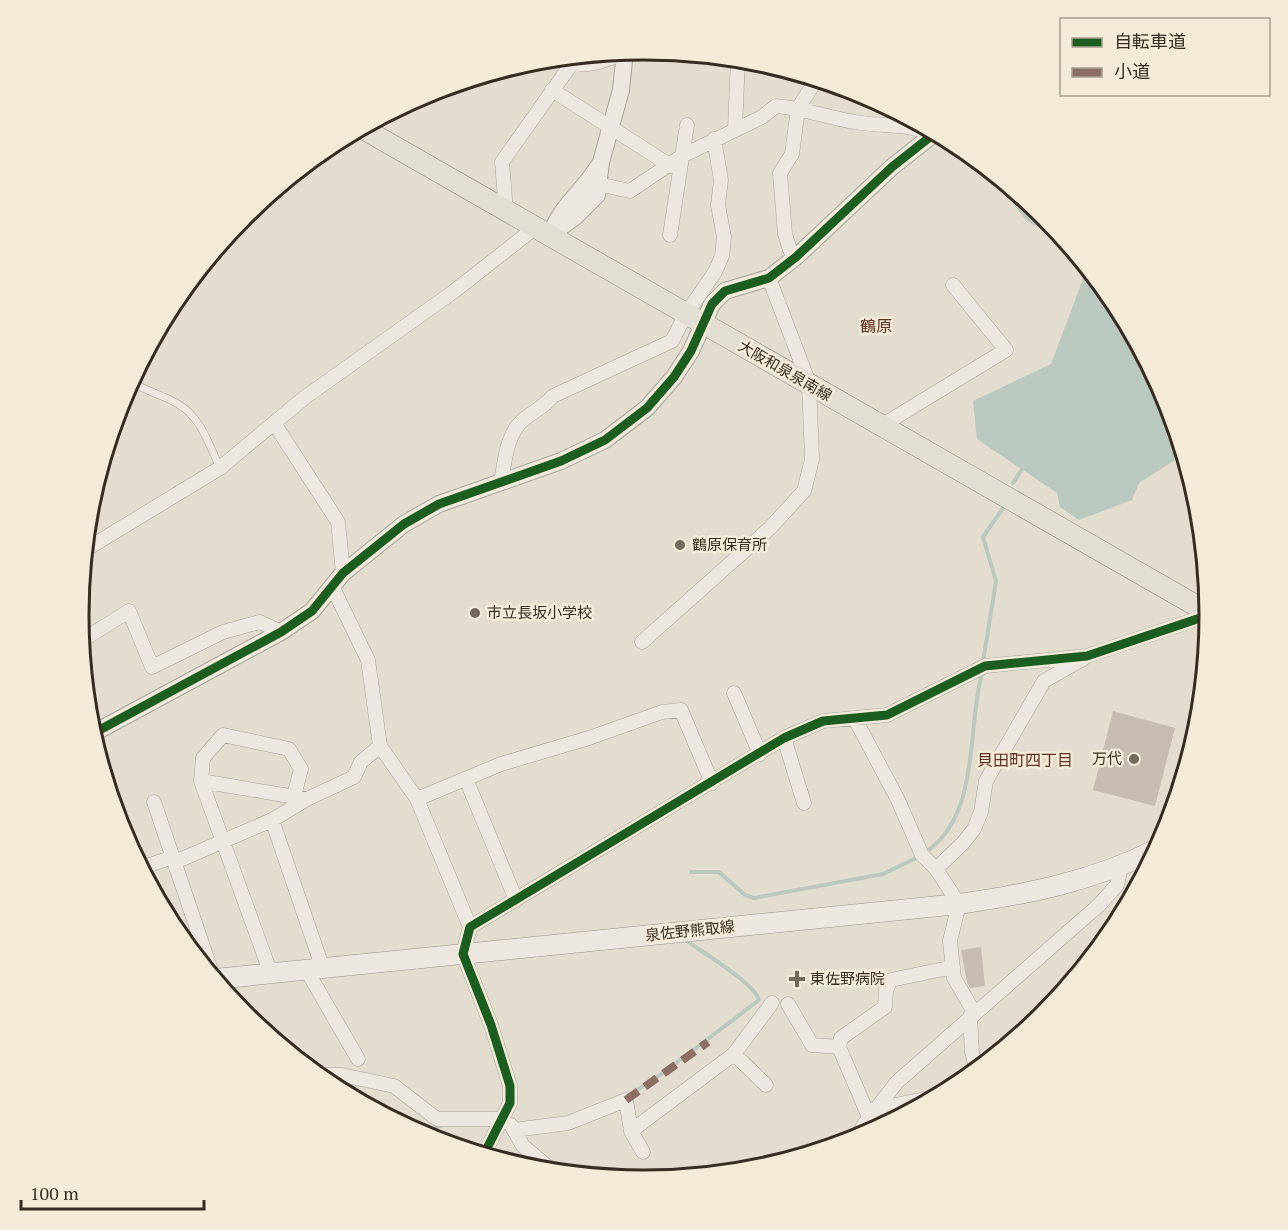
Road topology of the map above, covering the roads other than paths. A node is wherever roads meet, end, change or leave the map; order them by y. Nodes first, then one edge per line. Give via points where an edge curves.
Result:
1 (626, 61) edge
2 (568, 66) edge
3 (738, 69) edge
4 (812, 86) edge
5 (552, 90) junction
6 (798, 108) junction
7 (687, 125) dead end
8 (907, 126) edge
9 (611, 128) junction
10 (735, 129) junction
11 (369, 132) edge
12 (714, 139) junction
13 (931, 140) edge
14 (682, 156) junction
15 (601, 162) junction
16 (671, 166) junction
17 (598, 184) junction
18 (506, 210) junction
19 (543, 231) junction
20 (670, 235) dead end
21 (796, 257) junction
22 (770, 278) junction
23 (953, 285) dead end
24 (694, 319) junction
25 (809, 383) junction
26 (138, 387) edge
27 (274, 423) junction
28 (881, 426) junction
29 (220, 468) junction
30 (501, 482) junction
31 (94, 545) edge
32 (338, 580) junction
33 (1199, 608) edge
34 (1199, 617) edge
35 (281, 632) junction
36 (90, 636) edge
37 (642, 642) dead end
38 (1087, 656) junction
39 (734, 693) dead end
40 (855, 719) junction
41 (101, 729) edge
42 (784, 738) junction
43 (380, 746) junction
44 (760, 754) junction
45 (466, 779) junction
46 (201, 780) junction
47 (712, 783) junction
48 (300, 797) junction
49 (417, 800) junction
50 (154, 802) dead end
51 (804, 803) dead end
52 (272, 820) junction
53 (223, 843) junction
54 (1144, 856) edge
55 (174, 860) junction
56 (149, 866) edge
57 (1122, 867) junction
58 (936, 869) junction
59 (516, 900) junction
60 (959, 904) junction
61 (470, 927) junction
62 (462, 954) junction
63 (208, 957) edge
64 (953, 967) junction
65 (315, 970) junction
66 (271, 974) junction
67 (225, 978) edge
68 (772, 1003) dead end
69 (788, 1004) dead end
70 (972, 1014) junction
71 (839, 1047) junction
72 (734, 1054) junction
73 (358, 1059) dead end
74 (976, 1060) edge
75 (335, 1075) edge
76 (765, 1085) dead end
77 (902, 1106) edge
78 (872, 1113) junction
79 (503, 1117) junction
80 (865, 1124) edge
81 (514, 1130) junction
82 (631, 1131) junction
83 (487, 1147) edge
84 (642, 1152) dead end
85 (540, 1160) edge

1 - 9 street
2 - 5 street
3 - 10 street
4 - 6 street
5 - 9 street
5 - 18 street via 502,162
6 - 8 street via 855,122
6 - 10 street via 776,106
6 - 21 street via 792,154 780,172 785,234
7 - 14 street
9 - 15 street
9 - 16 street
10 - 12 street
11 - 18 main road, 大阪和泉泉南線
12 - 14 street
12 - 24 street via 721,180 718,205 724,237 722,256
13 - 21 street via 892,167
14 - 16 street
14 - 20 street
15 - 17 street
15 - 19 street via 555,222
16 - 17 street via 630,191
17 - 19 street via 597,195 575,217
18 - 19 main road, 大阪和泉泉南線
19 - 24 main road, 大阪和泉泉南線
19 - 27 street
21 - 22 street
22 - 24 street via 725,291
22 - 25 street
23 - 28 street via 1006,350
24 - 25 main road, 大阪和泉泉南線
24 - 30 street via 663,347 553,396 543,408 523,420 507,447
24 - 30 street via 691,351 647,408 605,440
25 - 28 main road, 大阪和泉泉南線
25 - 37 street via 813,459 804,492 770,528
26 - 29 lane via 191,414
27 - 29 street
27 - 32 street via 338,522
28 - 33 main road, 大阪和泉泉南線
29 - 31 street
30 - 32 street via 431,509 404,524
32 - 35 street via 312,611
32 - 43 street via 368,660
34 - 38 street
35 - 36 street via 260,622 251,624 223,632 152,667 129,611
35 - 41 street
38 - 40 street via 985,666 887,715
38 - 58 street via 1044,681 986,782 974,829
39 - 44 street
40 - 42 street via 824,721
40 - 58 street via 922,855
42 - 44 street
42 - 51 street
43 - 48 street via 362,762 354,777
43 - 49 street
44 - 47 street
45 - 47 street via 662,712 681,710
45 - 49 street
45 - 59 street
46 - 48 street
46 - 48 street via 203,758 223,735 289,749 301,769
46 - 53 street
47 - 59 street
48 - 52 street
49 - 61 street
50 - 55 street
52 - 53 street
52 - 65 street
53 - 55 street
53 - 66 street
54 - 57 main road, 泉佐野熊取線
55 - 56 street
55 - 63 street
57 - 60 main road, 泉佐野熊取線 via 1026,894
57 - 70 street via 1118,885 1099,905
58 - 60 street
59 - 61 street
60 - 62 main road, 泉佐野熊取線
60 - 64 street via 950,941
61 - 62 street
62 - 65 main road, 泉佐野熊取線
62 - 79 street via 510,1086 510,1103
64 - 70 street via 954,978
64 - 71 street via 891,980 885,1007 841,1038
65 - 66 main road, 泉佐野熊取線
65 - 73 street
66 - 67 main road, 泉佐野熊取線
68 - 72 street
69 - 71 street via 812,1045
70 - 74 street
70 - 78 street via 897,1082
71 - 78 street
72 - 76 street
72 - 82 street
75 - 79 street via 394,1086 437,1119
77 - 78 street
78 - 80 street
79 - 81 street
79 - 83 street
81 - 82 street via 568,1123 626,1100
81 - 85 street
82 - 84 street

